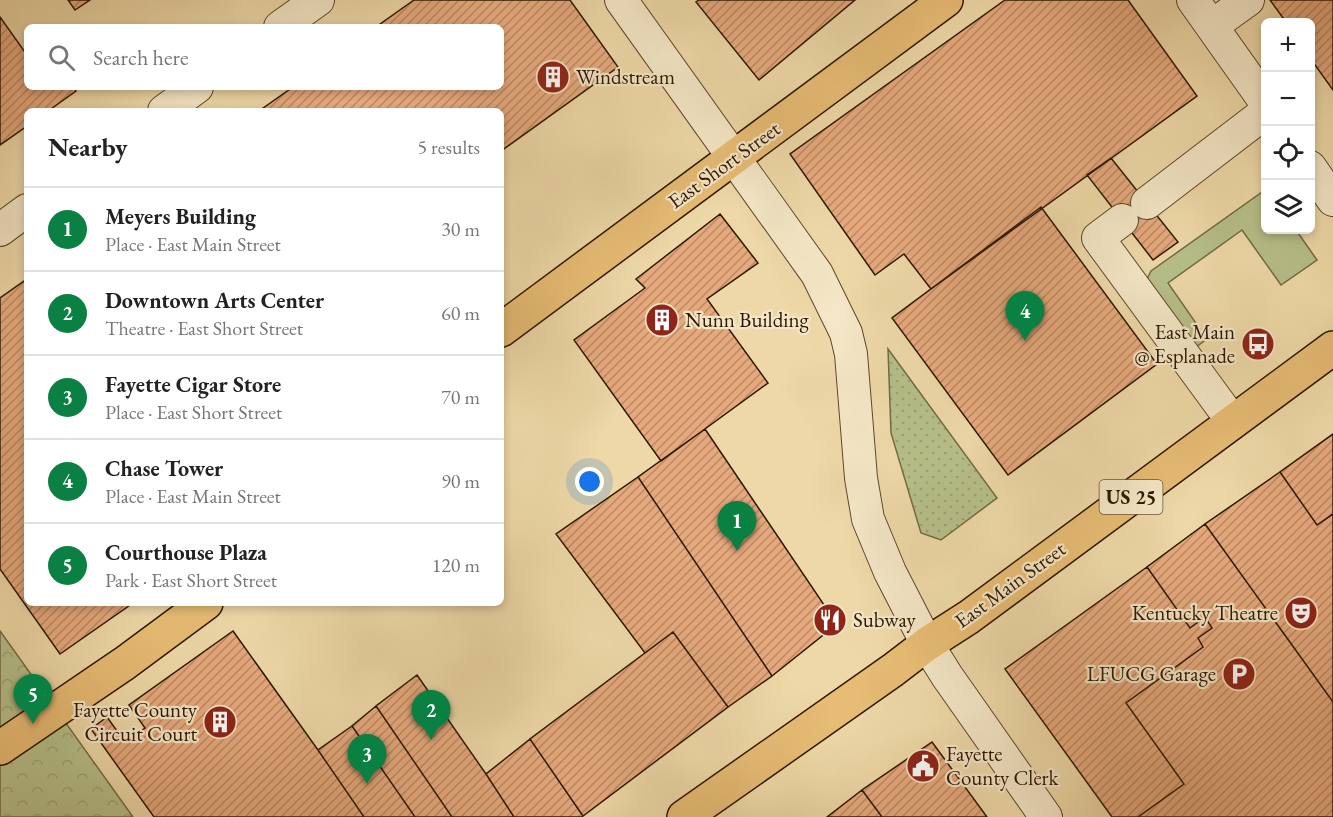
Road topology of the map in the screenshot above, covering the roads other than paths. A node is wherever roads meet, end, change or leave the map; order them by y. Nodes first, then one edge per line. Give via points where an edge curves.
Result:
1 (318, 0) edge
2 (621, 0) edge
3 (946, 0) edge
4 (1193, 0) edge
5 (1248, 0) edge
6 (284, 24) edge
7 (1212, 26) junction
8 (193, 90) edge
9 (1261, 96) edge
10 (168, 108) edge
11 (1261, 116) edge
12 (735, 158) junction
13 (1315, 173) edge
14 (1333, 200) edge
15 (24, 212) edge
16 (0, 230) edge
17 (504, 328) edge
18 (1333, 348) edge
19 (1233, 422) junction
20 (202, 606) edge
21 (927, 644) junction
22 (0, 747) edge
23 (684, 817) edge
24 (1046, 817) edge

1 - 6 street
2 - 12 street
3 - 12 main road, East Short Street
4 - 7 street
5 - 7 street
7 - 9 street
8 - 10 street
11 - 19 street via 1098,238
12 - 17 main road, East Short Street
12 - 21 street via 817,274 846,333 868,519
13 - 14 street
15 - 16 street
18 - 19 main road, East Main Street / US 25
19 - 21 main road, East Main Street / US 25
20 - 22 main road
21 - 23 main road, East Main Street / US 25
21 - 24 street

